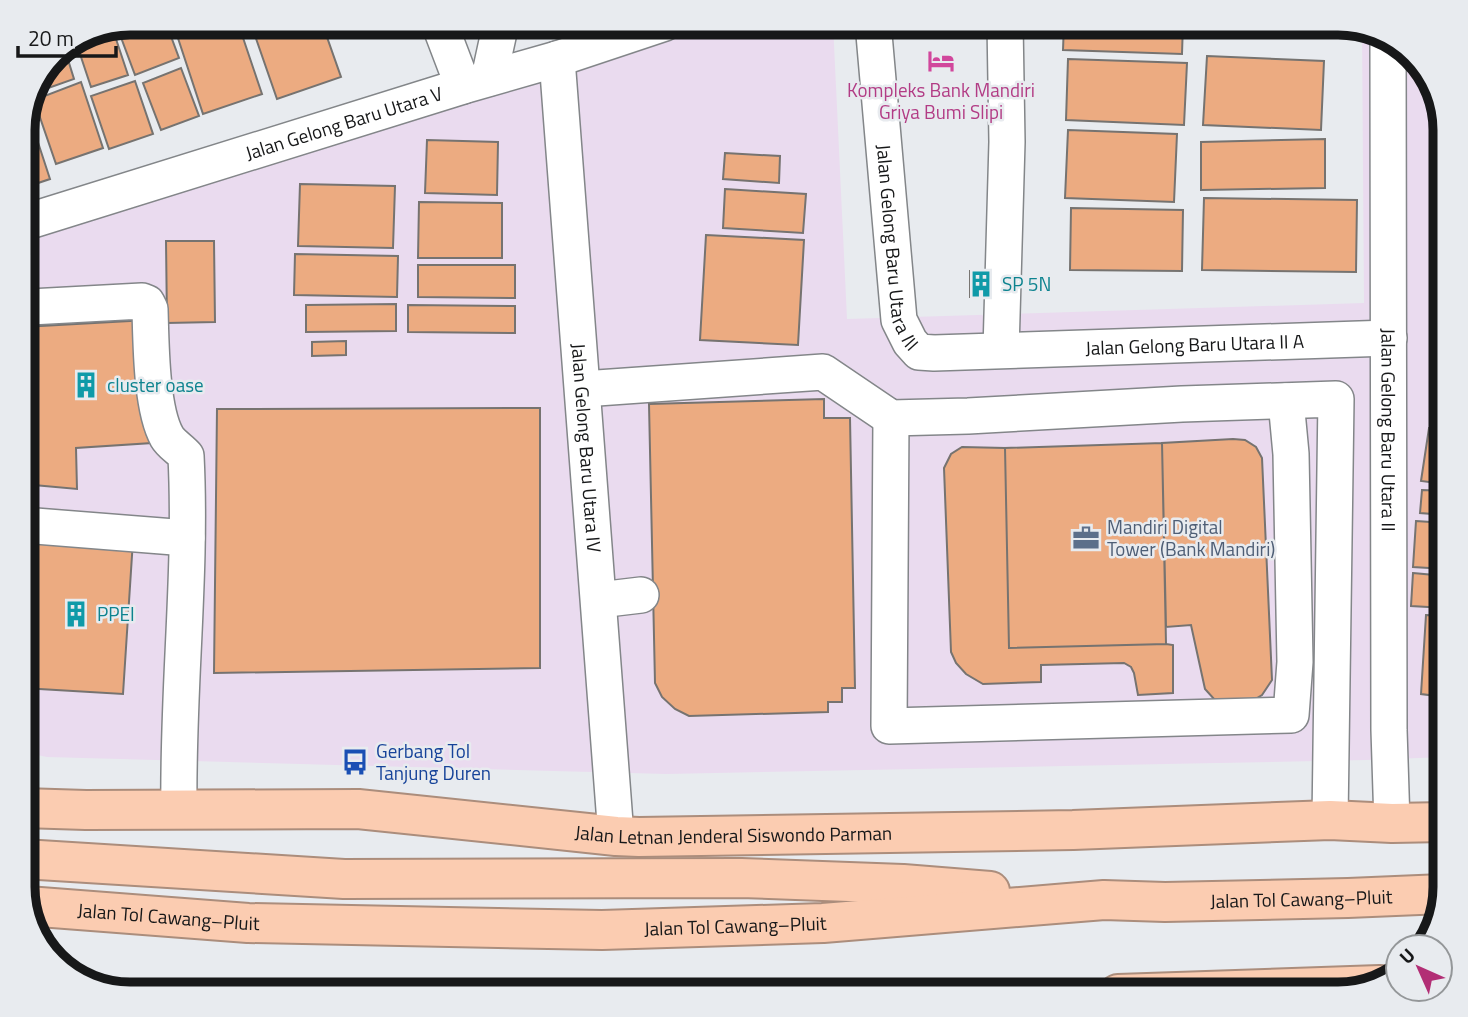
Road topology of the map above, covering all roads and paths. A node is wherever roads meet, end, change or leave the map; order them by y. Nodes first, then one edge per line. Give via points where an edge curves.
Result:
1 (447, 35) edge
2 (496, 35) edge
3 (629, 35) edge
4 (874, 35) edge
5 (1005, 35) edge
6 (1388, 49) edge
7 (557, 59) junction
8 (476, 82) junction
9 (35, 219) edge
10 (35, 307) edge
11 (1390, 338) junction
12 (1174, 345) junction
13 (1001, 351) junction
14 (583, 389) junction
15 (1286, 401) junction
16 (1182, 404) junction
17 (891, 418) junction
18 (35, 526) edge
19 (187, 538) junction
20 (641, 595) dead end
21 (599, 600) junction
22 (35, 808) edge
23 (179, 810) junction
24 (1330, 820) junction
25 (1392, 822) junction
26 (1433, 822) edge
27 (616, 836) junction
28 (35, 860) edge
29 (1432, 894) edge
30 (1104, 900) junction
31 (37, 907) edge

1 - 8 street
2 - 8 street
3 - 7 street, Jalan Gelong Baru Utara V
4 - 13 street, Jalan Gelong Baru Utara III via 899,320 919,352
5 - 13 street
6 - 11 street, Jalan Gelong Baru Utara II
7 - 8 street, Jalan Gelong Baru Utara V
7 - 14 street, Jalan Gelong Baru Utara IV
8 - 9 street, Jalan Gelong Baru Utara V
10 - 19 street via 147,303 161,421 168,440 187,456
11 - 12 street, Jalan Gelong Baru Utara II A
11 - 25 street, Jalan Gelong Baru Utara II
12 - 13 street, Jalan Gelong Baru Utara II A
12 - 16 street
14 - 17 street via 823,372
14 - 21 street, Jalan Gelong Baru Utara IV
15 - 16 street
15 - 17 street via 1295,662 1290,715 888,726
15 - 24 street via 1336,399
16 - 17 street
18 - 19 street
19 - 23 street
20 - 21 street
21 - 27 street, Jalan Gelong Baru Utara IV
22 - 23 highway, Jalan Letnan Jenderal Siswondo Parman
23 - 27 highway, Jalan Letnan Jenderal Siswondo Parman via 358,809
24 - 25 highway, Jalan Letnan Jenderal Siswondo Parman
24 - 27 highway, Jalan Letnan Jenderal Siswondo Parman via 1073,830
25 - 26 highway, Jalan Letnan Jenderal Siswondo Parman
28 - 30 highway via 344,879 741,878 903,884
29 - 30 highway, Jalan Tol Cawang–Pluit
30 - 31 highway, Jalan Tol Cawang–Pluit via 823,923 602,930 248,923

